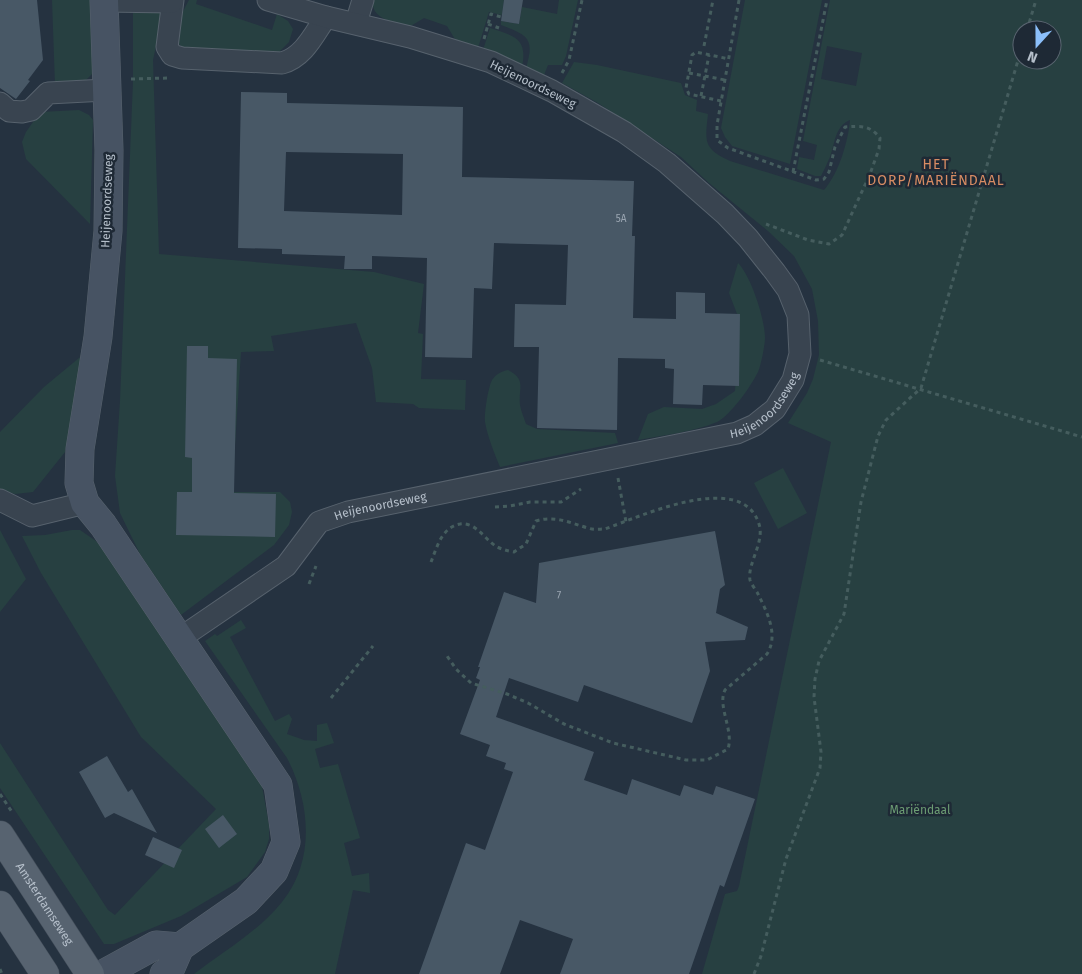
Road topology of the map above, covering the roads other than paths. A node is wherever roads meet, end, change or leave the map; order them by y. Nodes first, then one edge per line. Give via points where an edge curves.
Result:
1 (268, 0) edge
2 (363, 0) edge
3 (104, 1) edge
4 (173, 1) edge
5 (326, 16) junction
6 (356, 23) junction
7 (117, 84) junction
8 (0, 103) edge
9 (0, 500) edge
10 (85, 502) junction
11 (179, 639) junction
12 (0, 835) edge
13 (0, 906) edge
14 (180, 947) junction
15 (45, 974) edge
16 (90, 974) edge
17 (103, 974) edge
18 (164, 974) edge

1 - 5 street, Heijenoordseweg
2 - 6 street
3 - 4 street, Heijenoordseweg
3 - 7 street, Heijenoordseweg
4 - 5 street, Heijenoordseweg via 167,47 172,54 182,58 282,63 300,54
5 - 6 street, Heijenoordseweg
6 - 11 street, Heijenoordseweg via 491,62 552,91 624,132 668,163 748,238 788,290 798,315 800,354 793,380 775,408 755,425 737,433 357,510 319,522 286,566
7 - 8 street via 48,93 30,110 22,112 9,110
7 - 10 street, Heijenoordseweg via 109,150 108,231 98,337 80,449 79,482
9 - 10 street via 32,516
10 - 11 street, Heijenoordseweg
11 - 14 street, Heijenoordseweg via 278,785 286,842 274,871 246,901
12 - 16 main road, Amsterdamseweg
13 - 15 main road
14 - 17 street via 156,945
14 - 18 street via 170,970

